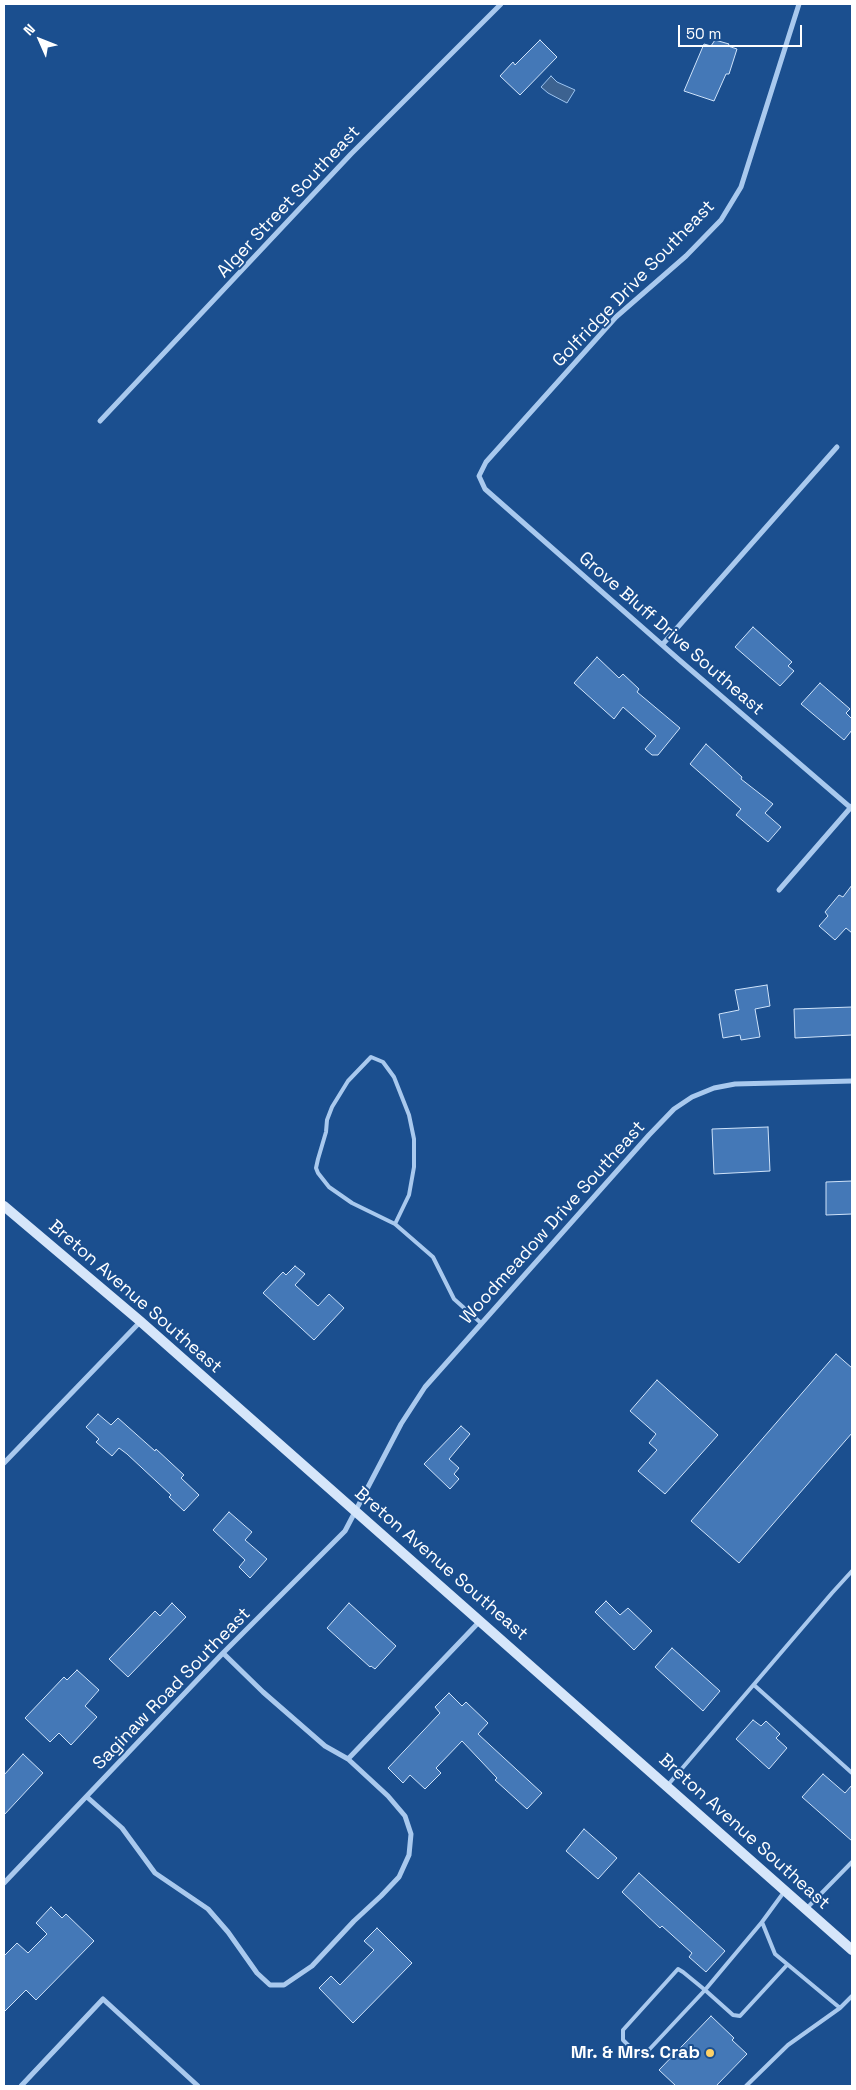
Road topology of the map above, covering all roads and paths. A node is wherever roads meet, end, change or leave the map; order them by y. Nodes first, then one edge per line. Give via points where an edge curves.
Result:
1 (501, 4) edge
2 (799, 4) edge
3 (100, 421) dead end
4 (837, 447) dead end
5 (479, 476) joint
6 (662, 645) junction
7 (852, 807) edge
8 (779, 890) dead end
9 (852, 1081) edge
10 (4, 1206) edge
11 (395, 1224) junction
12 (140, 1321) junction
13 (481, 1324) junction
14 (4, 1463) edge
15 (357, 1512) junction
16 (852, 1571) edge
17 (480, 1620) junction
18 (224, 1653) junction
19 (754, 1685) junction
20 (348, 1759) junction
21 (852, 1773) edge
22 (667, 1786) junction
23 (87, 1797) junction
24 (852, 1862) edge
25 (4, 1884) edge
26 (786, 1890) junction
27 (806, 1909) junction
28 (762, 1922) junction
29 (852, 1950) edge
30 (788, 1965) junction
31 (705, 1990) junction
32 (852, 1996) edge
33 (840, 2008) junction
34 (21, 2086) edge
35 (198, 2086) edge
36 (746, 2086) edge

1 - 3 street, Alger Street Southeast via 350,154
2 - 5 street, Golfridge Drive Southeast via 741,187 721,220 686,256 616,317 486,462
4 - 6 street
5 - 6 street, Grove Bluff Drive Southeast via 485,489
6 - 7 street, Grove Bluff Drive Southeast
7 - 8 street
9 - 13 street, Woodmeadow Drive Southeast via 735,1084 692,1097 674,1109 649,1134
10 - 12 main road, Breton Avenue Southeast
11 - 11 lane via 352,1203 329,1187 316,1168 332,1107 348,1081 371,1056 383,1062 394,1077 409,1115 414,1140 409,1195
11 - 13 lane via 433,1258 454,1298
12 - 14 street
12 - 15 main road, Breton Avenue Southeast
13 - 15 street, Woodmeadow Drive Southeast via 410,1408
15 - 17 main road, Breton Avenue Southeast
15 - 18 street, Saginaw Road Southeast via 345,1531
16 - 19 lane
17 - 20 street
17 - 22 main road, Breton Avenue Southeast
18 - 20 street via 262,1692 324,1746
18 - 23 street, Saginaw Road Southeast
19 - 21 lane
19 - 22 lane
20 - 23 street via 405,1816 412,1834 409,1854 399,1877 312,1966 284,1985 270,1985 257,1974 238,1944 208,1909 156,1873 122,1828
22 - 26 main road, Breton Avenue Southeast
23 - 25 street, Saginaw Road Southeast
24 - 27 lane
26 - 27 main road, Breton Avenue Southeast
26 - 28 lane
27 - 29 main road, Breton Avenue Southeast
28 - 30 lane via 775,1954
28 - 31 lane
30 - 31 lane via 740,2016 733,2015
30 - 33 lane
31 - 31 lane via 678,1969 623,2030 623,2040 636,2053 646,2053
32 - 33 lane
33 - 36 lane via 788,2045
34 - 35 street via 104,1999

